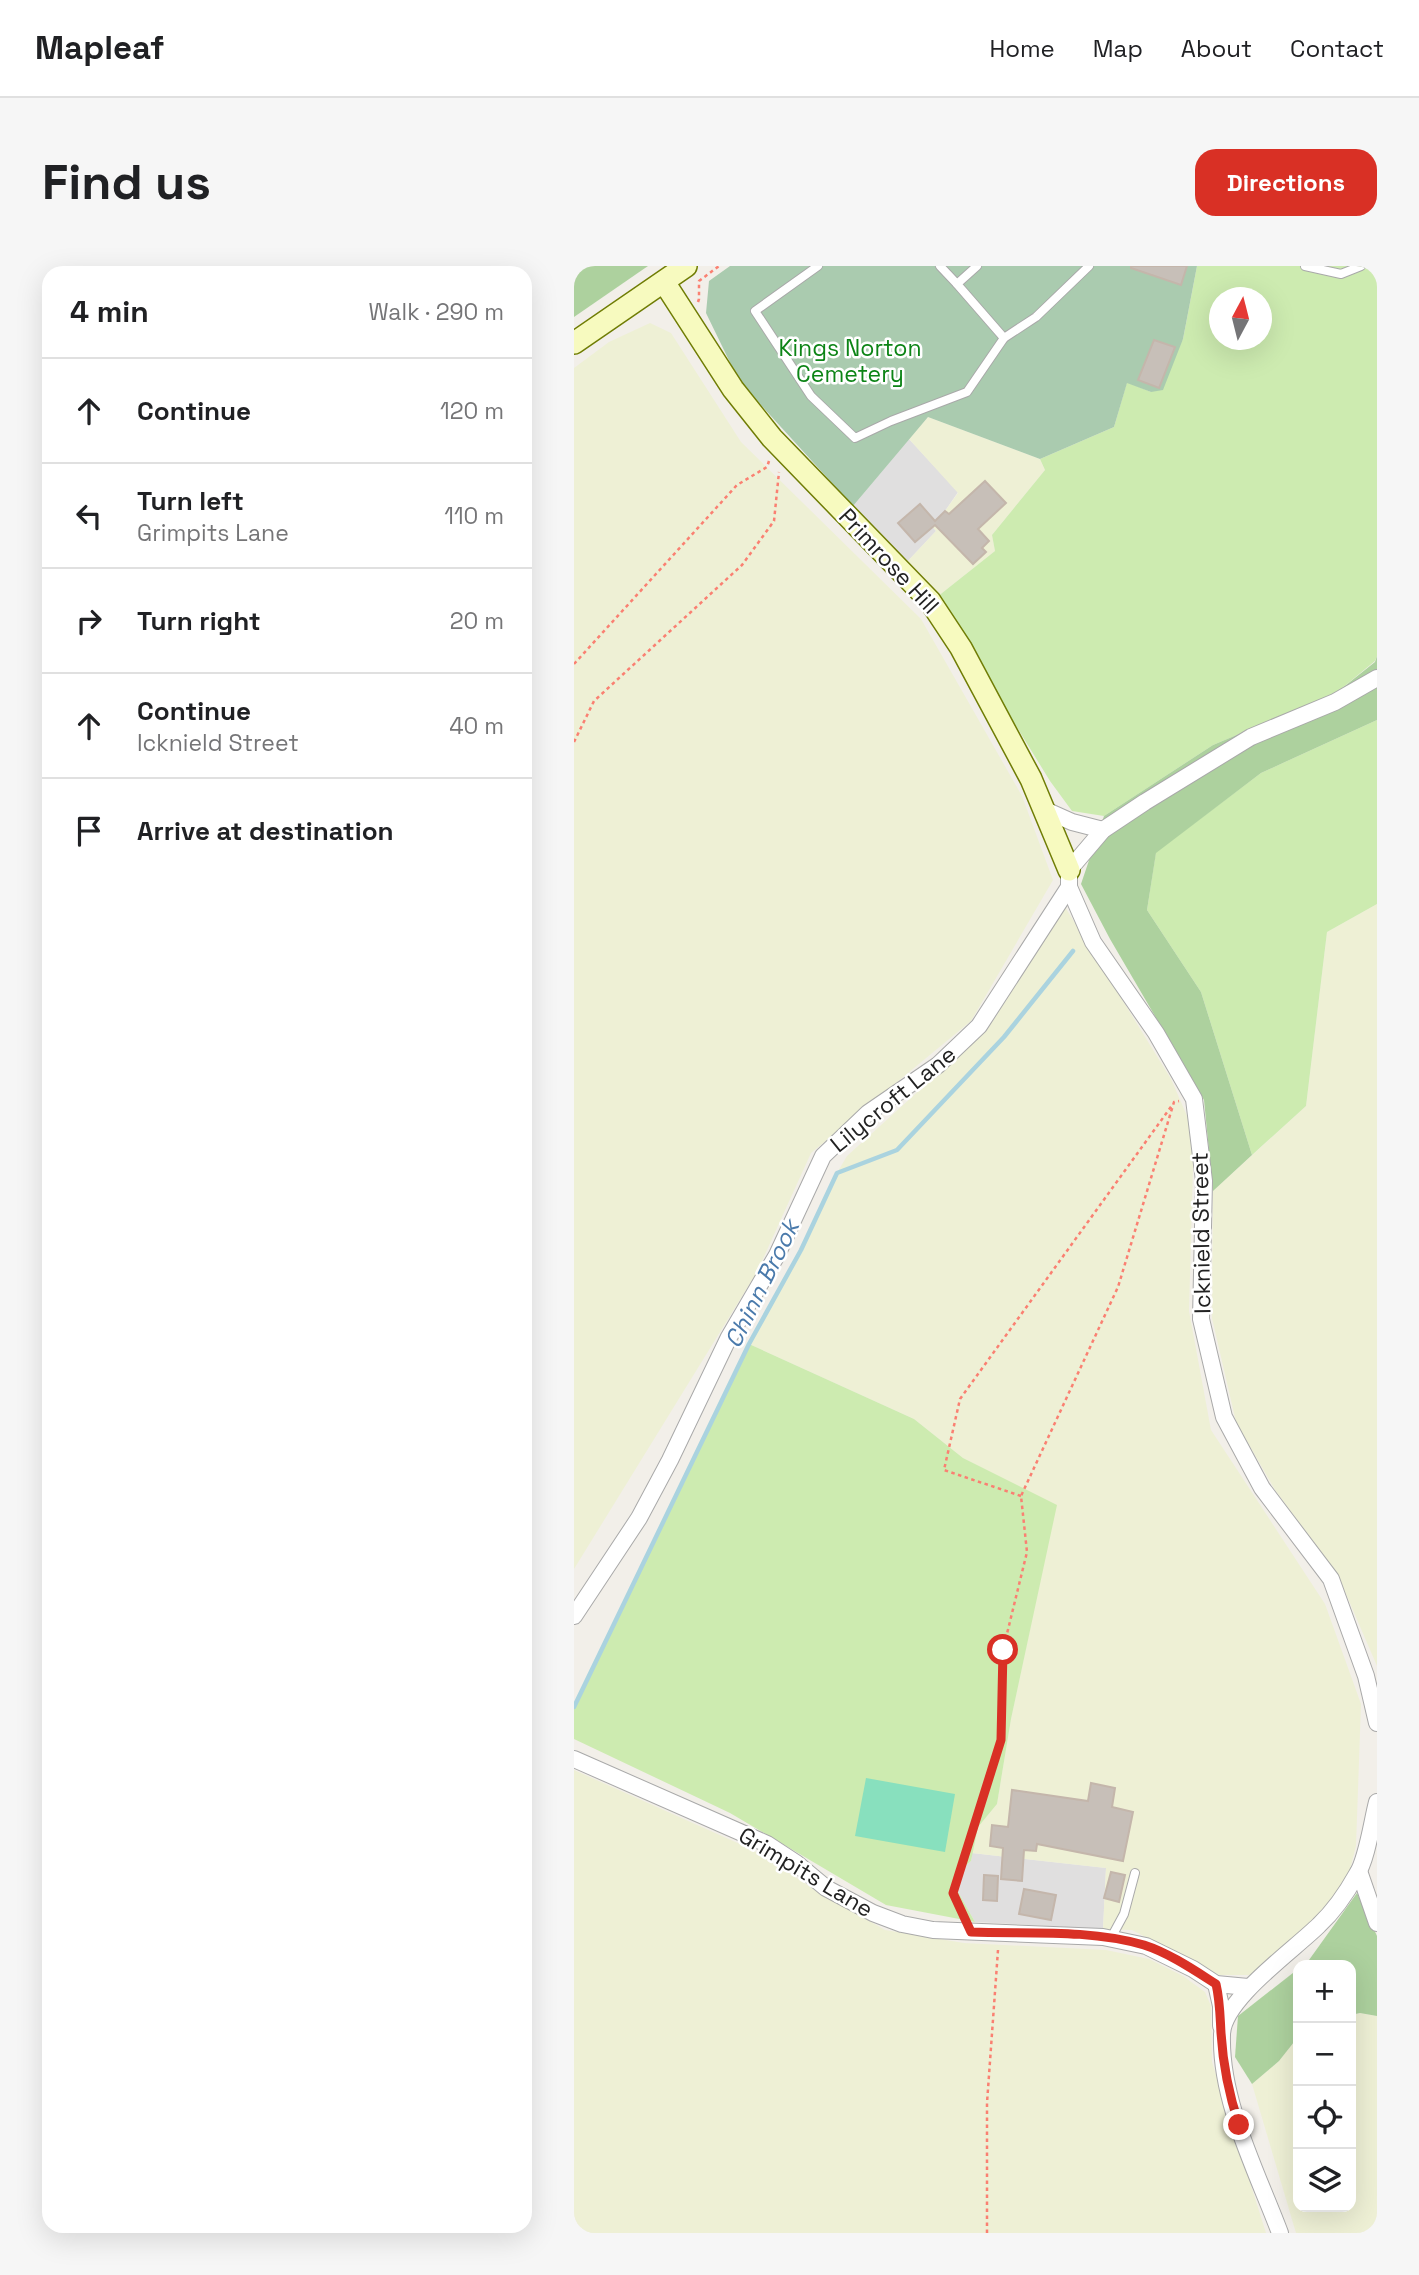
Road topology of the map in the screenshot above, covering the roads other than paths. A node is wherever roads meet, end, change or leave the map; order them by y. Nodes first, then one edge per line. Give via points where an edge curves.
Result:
1 (686, 266) edge
2 (818, 266) edge
3 (940, 266) edge
4 (977, 266) edge
5 (1089, 266) edge
6 (1305, 266) edge
7 (1361, 266) edge
8 (664, 282) junction
9 (957, 284) junction
10 (1004, 338) junction
11 (574, 343) edge
12 (1377, 678) edge
13 (1043, 809) junction
14 (1103, 830) junction
15 (1069, 879) junction
16 (574, 1616) edge
17 (1377, 1723) edge
18 (574, 1759) edge
19 (1377, 1802) edge
20 (1359, 1871) junction
21 (1135, 1873) dead end
22 (1377, 1923) edge
23 (1111, 1938) junction
24 (1216, 1984) junction
25 (1248, 1987) junction
26 (1221, 2032) junction
27 (1280, 2233) edge

1 - 8 street
2 - 10 lane via 755,311 811,396 855,438 967,392
3 - 9 lane
4 - 9 lane
5 - 10 lane via 1036,317
6 - 7 lane via 1331,274
8 - 11 street
8 - 13 street, Primrose Hill via 733,389 772,438 930,601 961,648
9 - 10 lane
12 - 14 street via 1335,702 1251,737
13 - 14 street
13 - 15 street, Primrose Hill
14 - 15 street
15 - 16 street, Lilycroft Lane via 979,1026 938,1065 868,1114 823,1156 646,1506
15 - 17 street, Icknield Street via 1093,942 1156,1033 1194,1099 1204,1181 1201,1319 1224,1417 1262,1488 1331,1579 1366,1676
18 - 23 street, Grimpits Lane via 767,1844 826,1888 902,1924 933,1930
19 - 20 street
20 - 22 street
20 - 25 street via 1322,1923
21 - 23 lane via 1124,1914
23 - 24 street, Grimpits Lane via 1146,1946
24 - 25 street, Grimpits Lane
24 - 26 street
25 - 26 street
26 - 27 street via 1229,2096

